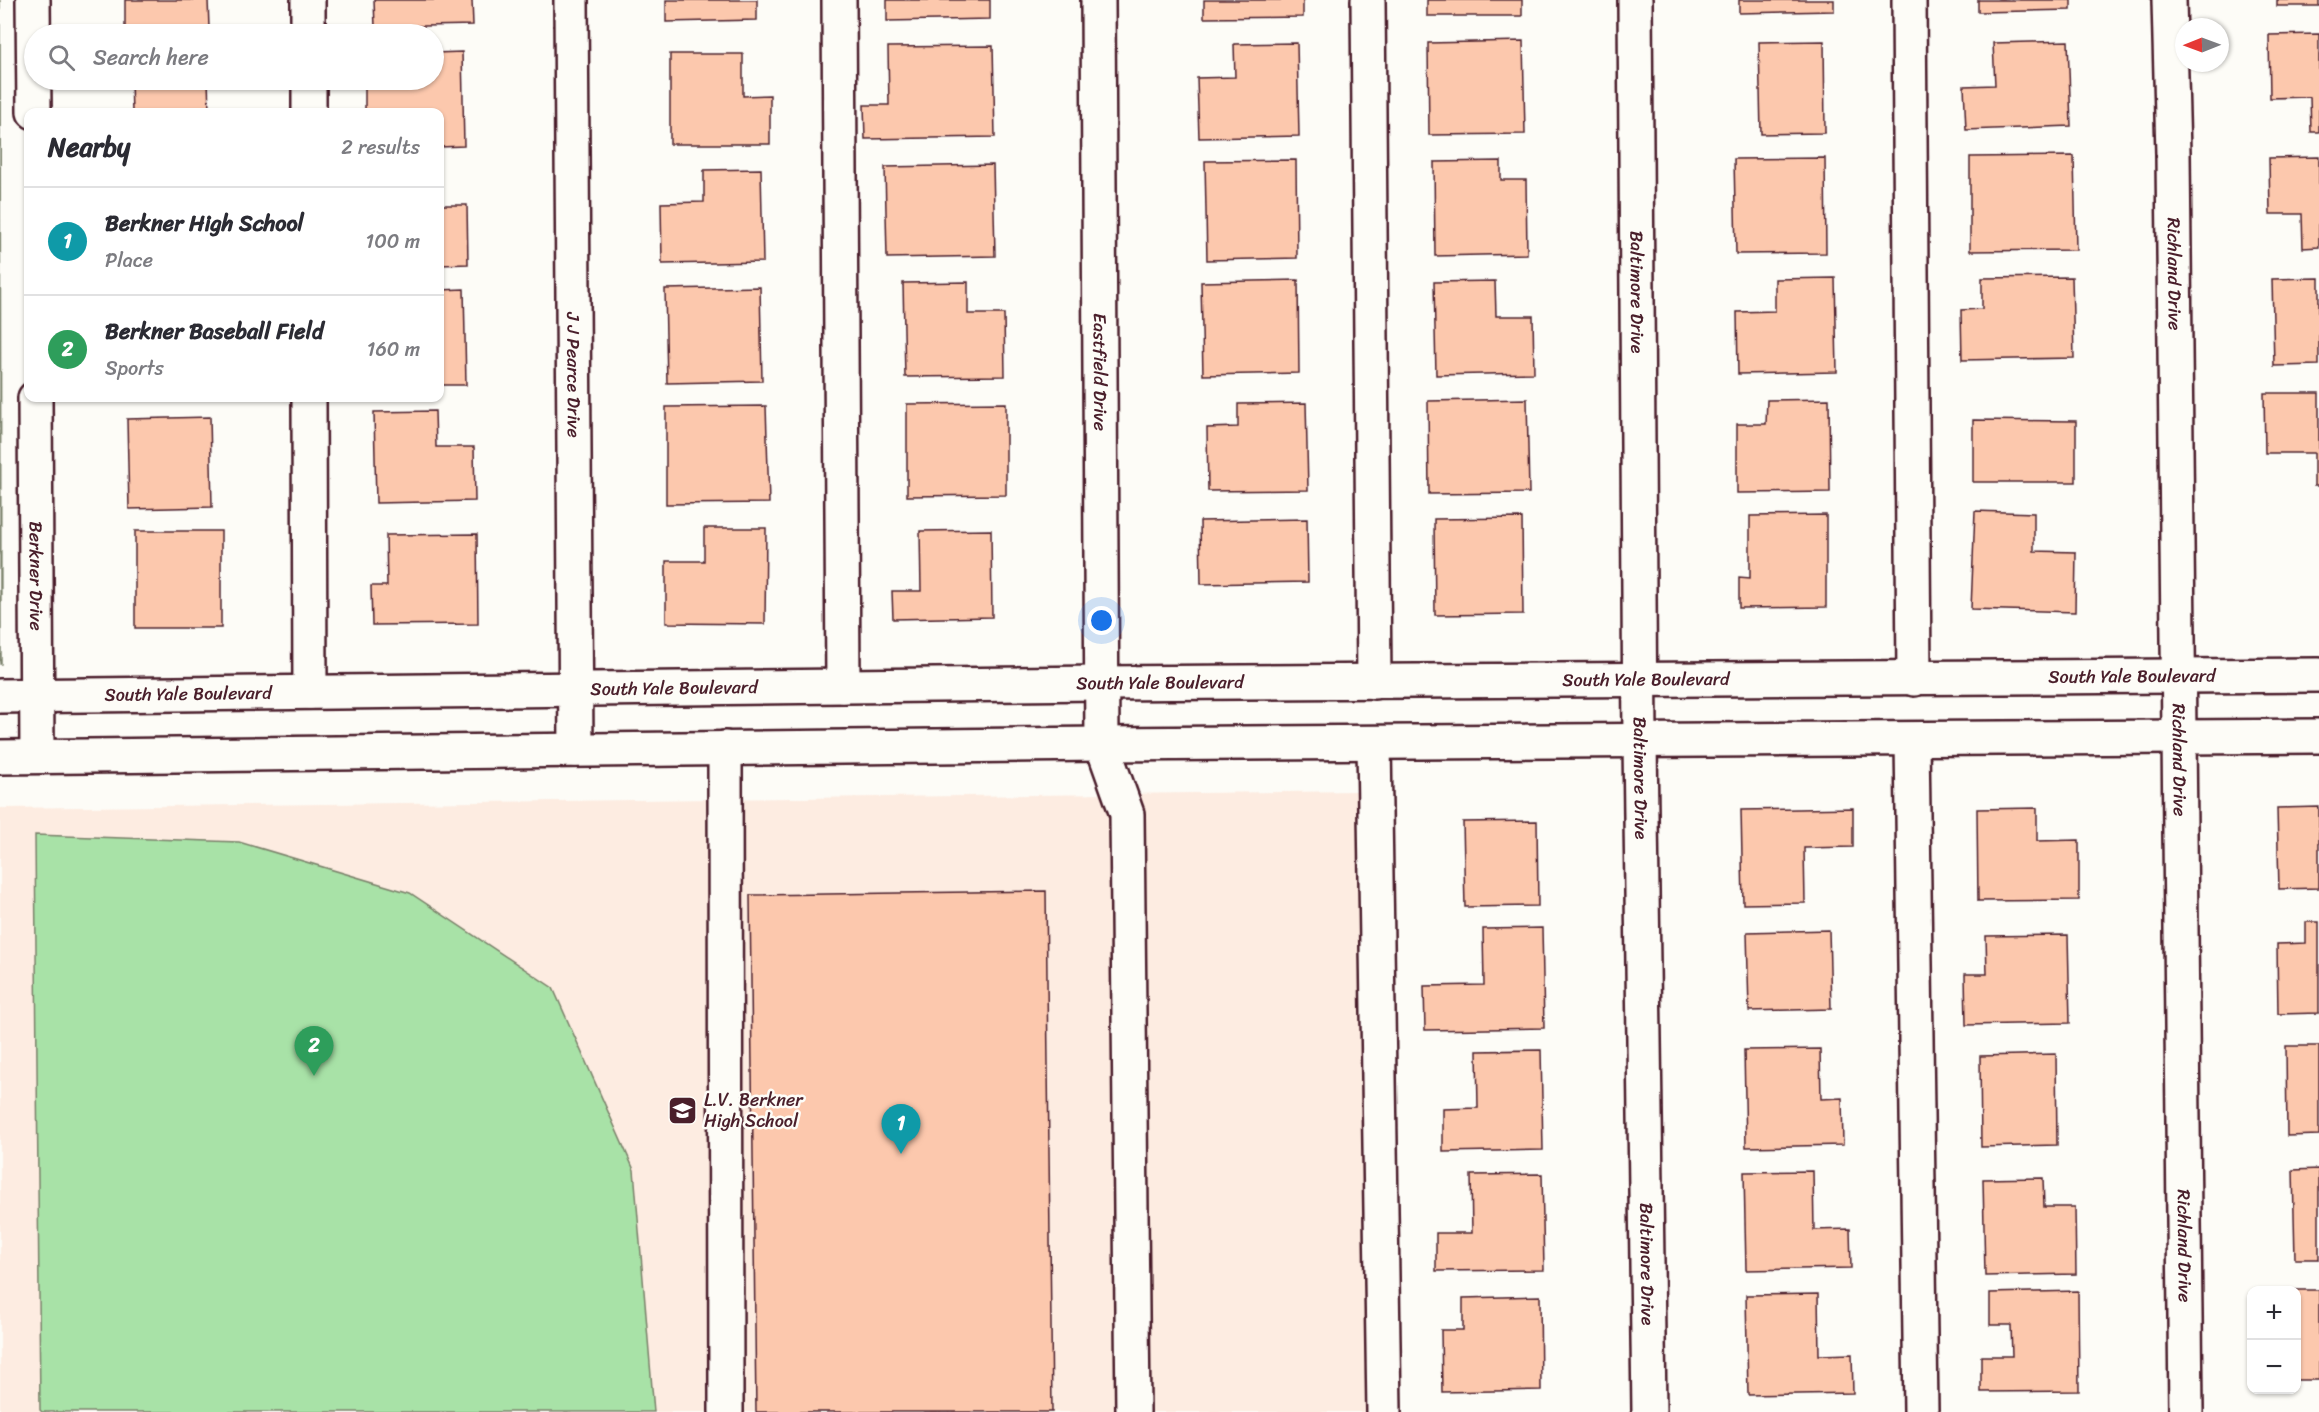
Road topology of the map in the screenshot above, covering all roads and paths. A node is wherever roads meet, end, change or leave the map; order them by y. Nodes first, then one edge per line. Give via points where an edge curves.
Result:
1 (33, 0) edge
2 (308, 0) edge
3 (571, 0) edge
4 (839, 0) edge
5 (1098, 0) edge
6 (1368, 0) edge
7 (1635, 0) edge
8 (1909, 0) edge
9 (2169, 0) edge
10 (33, 24) edge
11 (308, 24) edge
12 (34, 90) edge
13 (309, 90) edge
14 (34, 108) edge
15 (309, 108) edge
16 (35, 402) edge
17 (309, 402) edge
18 (2319, 675) edge
19 (2179, 677) junction
20 (1914, 679) junction
21 (1640, 681) junction
22 (1374, 682) junction
23 (1102, 683) junction
24 (843, 686) junction
25 (576, 689) junction
26 (310, 692) junction
27 (36, 695) junction
28 (0, 696) edge
29 (2319, 736) edge
30 (2178, 738) junction
31 (1912, 740) junction
32 (1640, 742) junction
33 (1374, 743) junction
34 (1102, 744) junction
35 (725, 748) junction
36 (576, 750) junction
37 (37, 756) junction
38 (0, 757) edge
39 (726, 1412) edge
40 (1133, 1412) edge
41 (1384, 1412) edge
42 (1649, 1412) edge
43 (1921, 1412) edge
44 (2186, 1412) edge

1 - 10 street
2 - 11 street
3 - 25 street, J J Pearce Drive
4 - 24 street
5 - 23 street, Eastfield Drive
6 - 22 street
7 - 21 street, Baltimore Drive
8 - 20 street
9 - 19 street, Richland Drive
12 - 14 street
13 - 15 street
16 - 27 street, Berkner Drive
17 - 26 street
18 - 19 street, South Yale Boulevard
19 - 20 street, South Yale Boulevard
19 - 30 street, Richland Drive
20 - 21 street, South Yale Boulevard
21 - 22 street, South Yale Boulevard
21 - 32 street, Baltimore Drive
22 - 23 street, South Yale Boulevard
23 - 24 street, South Yale Boulevard
23 - 34 street, Eastfield Drive
24 - 25 street, South Yale Boulevard
25 - 26 street, South Yale Boulevard
25 - 36 street, J J Pearce Drive
26 - 27 street, South Yale Boulevard
27 - 28 street, South Yale Boulevard
27 - 37 street, Berkner Drive
29 - 30 street
30 - 31 street
30 - 44 street, Richland Drive
31 - 32 street
31 - 43 street
32 - 33 street
32 - 42 street, Baltimore Drive
33 - 34 street
33 - 41 street
34 - 35 street
34 - 40 street, Eastfield Drive via 1126,814
35 - 36 street
35 - 39 street
36 - 37 street
37 - 38 street

